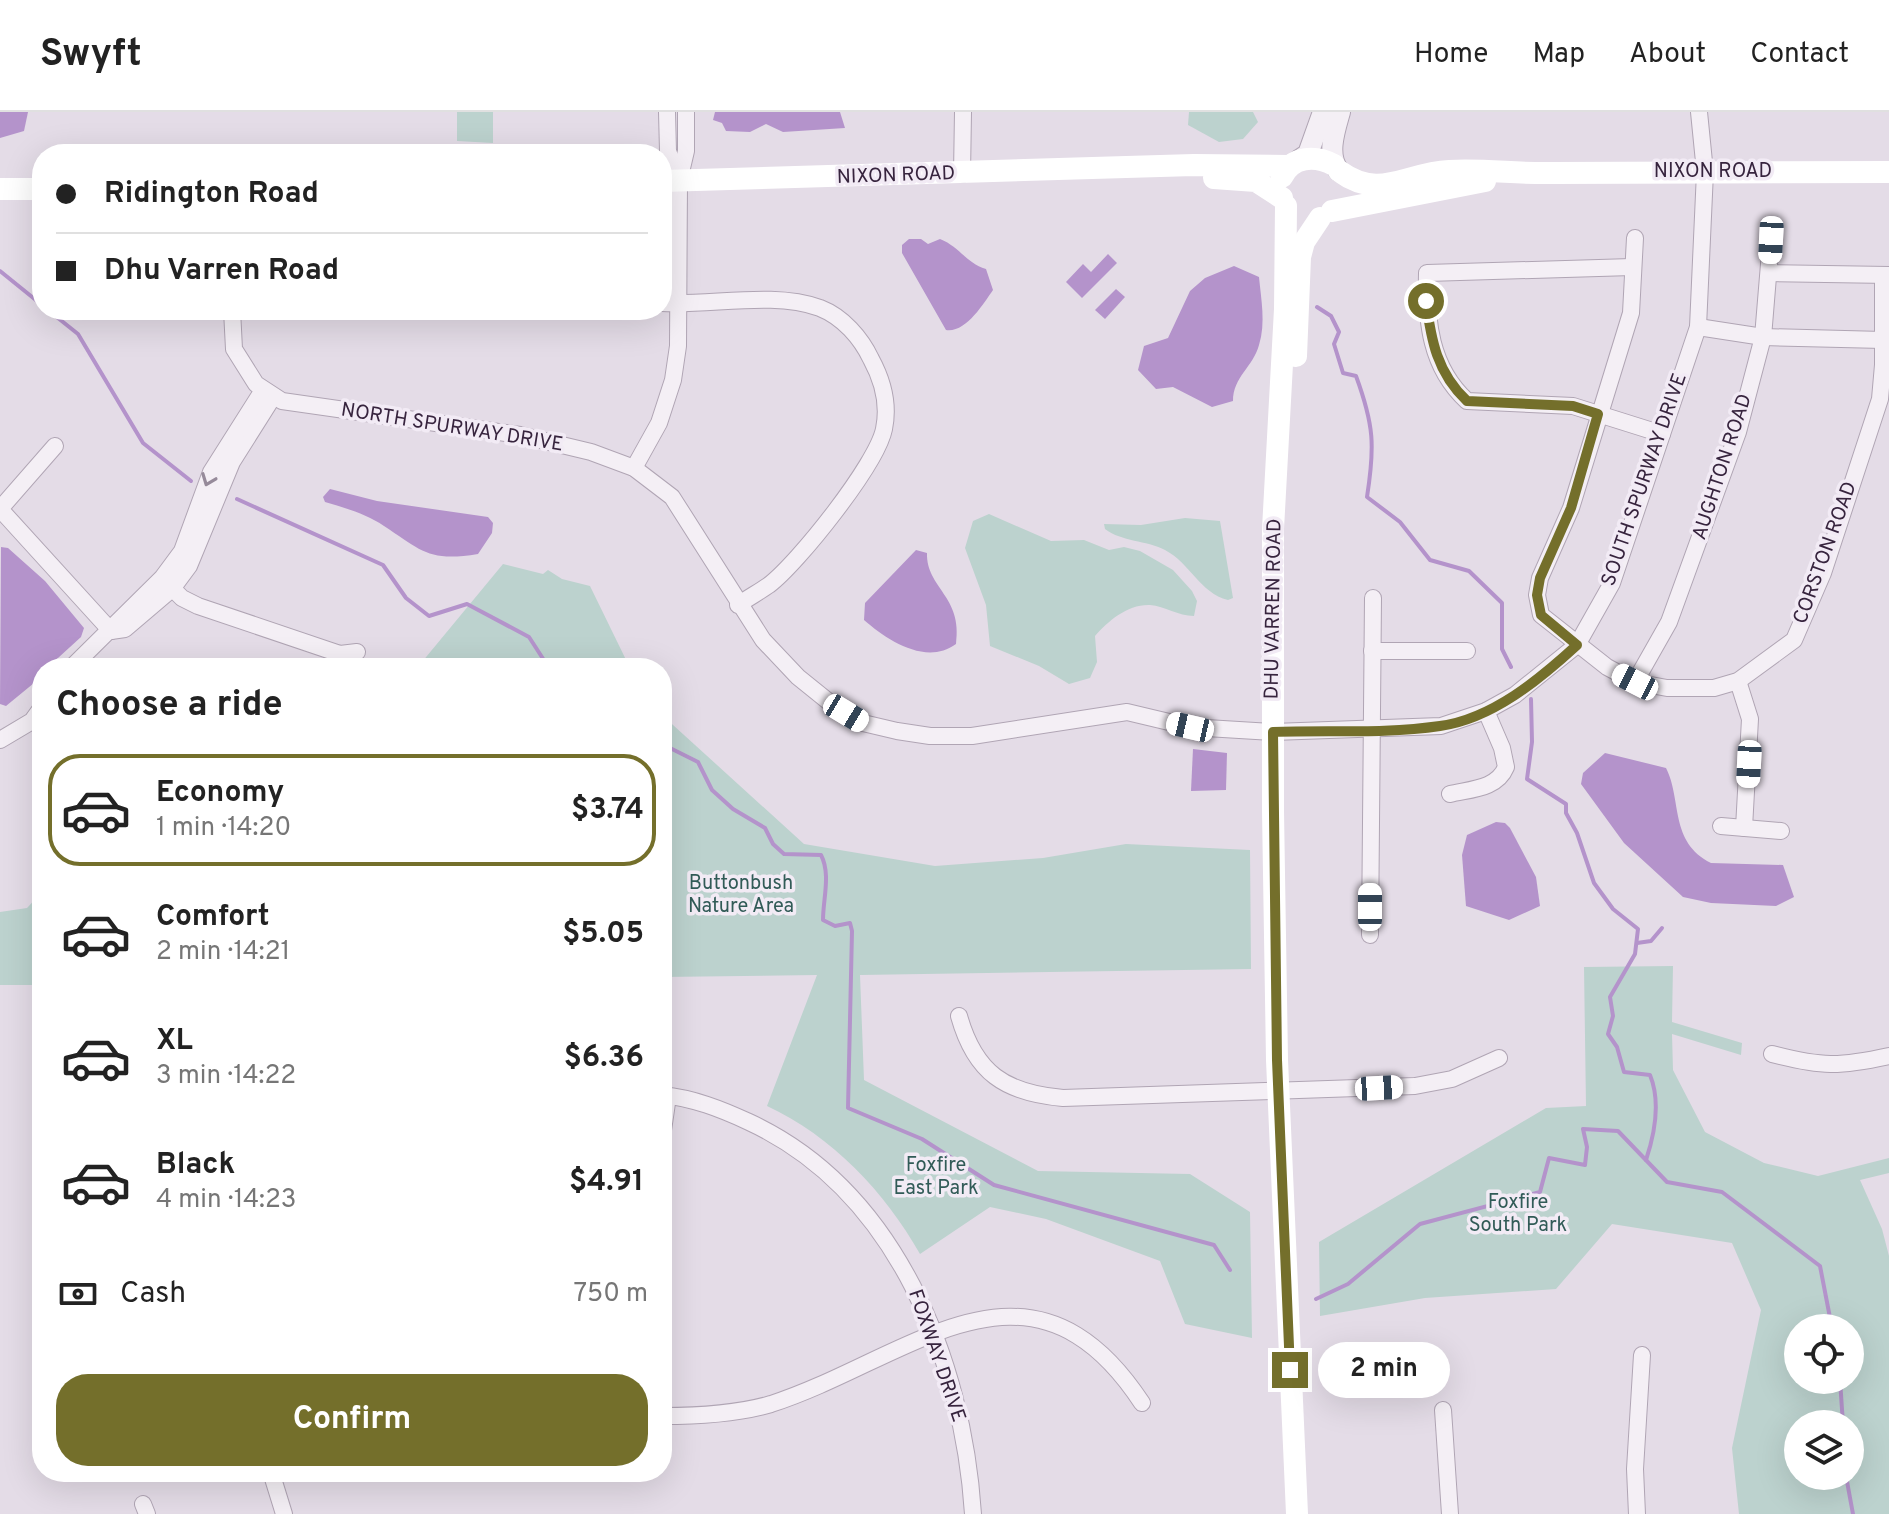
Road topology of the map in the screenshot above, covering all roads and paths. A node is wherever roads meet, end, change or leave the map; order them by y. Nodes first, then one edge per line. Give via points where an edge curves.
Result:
1 (667, 112) edge
2 (686, 112) edge
3 (963, 112) edge
4 (1323, 112) edge
5 (1340, 112) edge
6 (1699, 112) edge
7 (668, 144) edge
8 (1294, 163) junction
9 (1336, 168) junction
10 (1130, 170) junction
11 (1705, 172) junction
12 (1889, 172) edge
13 (1538, 173) junction
14 (962, 174) junction
15 (672, 177) edge
16 (672, 181) edge
17 (0, 189) edge
18 (32, 189) edge
19 (1284, 202) junction
20 (1326, 215) junction
21 (1635, 238) dead end
22 (1771, 240) dead end
23 (1632, 267) junction
24 (1769, 273) junction
25 (1886, 275) edge
26 (672, 303) edge
27 (672, 317) edge
28 (233, 320) edge
29 (1698, 327) junction
30 (1763, 337) junction
31 (1883, 340) junction
32 (268, 393) junction
33 (1598, 414) junction
34 (1662, 434) junction
35 (55, 446) dead end
36 (634, 468) junction
37 (1278, 472) junction
38 (0, 509) edge
39 (167, 583) junction
40 (1373, 598) dead end
41 (738, 605) junction
42 (111, 631) junction
43 (1577, 645) junction
44 (1372, 651) junction
45 (1467, 651) dead end
46 (357, 652) dead end
47 (82, 658) edge
48 (330, 658) edge
49 (344, 658) edge
50 (1738, 681) junction
51 (1635, 682) junction
52 (1486, 711) junction
53 (32, 721) edge
54 (1371, 730) junction
55 (1273, 732) junction
56 (0, 740) edge
57 (1450, 794) dead end
58 (1721, 826) dead end
59 (1744, 828) junction
60 (1781, 831) dead end
61 (1370, 935) dead end
62 (959, 1016) dead end
63 (1772, 1054) dead end
64 (1889, 1056) edge
65 (1499, 1058) dead end
66 (1278, 1092) junction
67 (672, 1097) edge
68 (932, 1335) junction
69 (1642, 1355) dead end
70 (1142, 1403) dead end
71 (1443, 1410) dead end
72 (672, 1415) edge
73 (274, 1482) edge
74 (284, 1514) edge
75 (973, 1514) edge
76 (1297, 1514) edge
77 (1450, 1514) edge
78 (1637, 1514) edge

1 - 7 street
2 - 15 street via 686,151
3 - 14 street
4 - 8 street via 1308,154
5 - 9 street via 1334,138
6 - 11 street, SOUTH SPURWAY DRIVE
8 - 9 main road via 1319,159
8 - 10 main road, NIXON ROAD
8 - 19 main road via 1282,177
9 - 13 main road, NIXON ROAD via 1356,183 1376,186 1444,171
9 - 20 main road via 1341,193
10 - 14 main road, NIXON ROAD
10 - 19 main road, NIXON ROAD via 1256,181
11 - 12 main road, NIXON ROAD
11 - 13 main road, NIXON ROAD
11 - 29 street, SOUTH SPURWAY DRIVE
13 - 20 main road, NIXON ROAD
14 - 16 main road, NIXON ROAD
17 - 18 main road
19 - 20 main road via 1302,216
19 - 37 main road, DHU VARREN ROAD
20 - 37 main road, DHU VARREN ROAD via 1310,229 1300,257 1299,335
21 - 23 street, CORSTON ROAD
22 - 24 street, AUGHTON ROAD
23 - 33 street, CORSTON ROAD via 1631,313
23 - 33 street via 1427,273 1430,337 1442,371 1467,401 1573,406
24 - 25 street
24 - 30 street, AUGHTON ROAD
25 - 31 street, CORSTON ROAD
26 - 41 street via 767,302 821,308 851,330 883,386 884,429 863,476 780,575
27 - 36 street via 678,346 673,380 659,423
28 - 32 street via 234,349
29 - 30 street
29 - 34 street, SOUTH SPURWAY DRIVE
30 - 31 street
30 - 51 street, AUGHTON ROAD via 1738,432 1669,622
31 - 50 street, CORSTON ROAD via 1880,399 1812,601 1794,640
32 - 36 street, NORTH SPURWAY DRIVE via 311,407 520,435
32 - 39 street via 211,472
33 - 34 street
33 - 43 street, CORSTON ROAD via 1571,508 1537,595 1541,615
34 - 43 street, SOUTH SPURWAY DRIVE via 1612,583
35 - 38 street
36 - 41 street, NORTH SPURWAY DRIVE via 672,497
37 - 55 main road, DHU VARREN ROAD
38 - 42 street
39 - 42 street via 119,617
39 - 48 street via 198,606
40 - 44 street
41 - 55 street, NORTH SPURWAY DRIVE via 763,640 829,702 863,723 930,736 972,736 1127,712 1190,727
42 - 47 street
43 - 51 street, CORSTON ROAD
43 - 52 street, SOUTH SPURWAY DRIVE via 1515,695
44 - 45 street
44 - 54 street
46 - 49 street
50 - 51 street, CORSTON ROAD via 1714,688
50 - 59 street via 1750,719
52 - 54 street, SOUTH SPURWAY DRIVE via 1441,726
52 - 57 street via 1506,767 1489,785
53 - 56 street
54 - 55 street, SOUTH SPURWAY DRIVE
54 - 61 street
55 - 66 main road, DHU VARREN ROAD
58 - 59 street
59 - 60 street
62 - 66 street via 970,1051 983,1067 1042,1096
63 - 64 street via 1830,1066
65 - 66 street via 1428,1085
66 - 76 main road, DHU VARREN ROAD
67 - 68 street, FOXWAY DRIVE via 706,1103 760,1127 833,1176 898,1257
68 - 70 street via 992,1316 1047,1321 1097,1348
68 - 72 street via 768,1405
68 - 75 street, FOXWAY DRIVE via 960,1422
69 - 78 street
71 - 77 street
73 - 74 street

